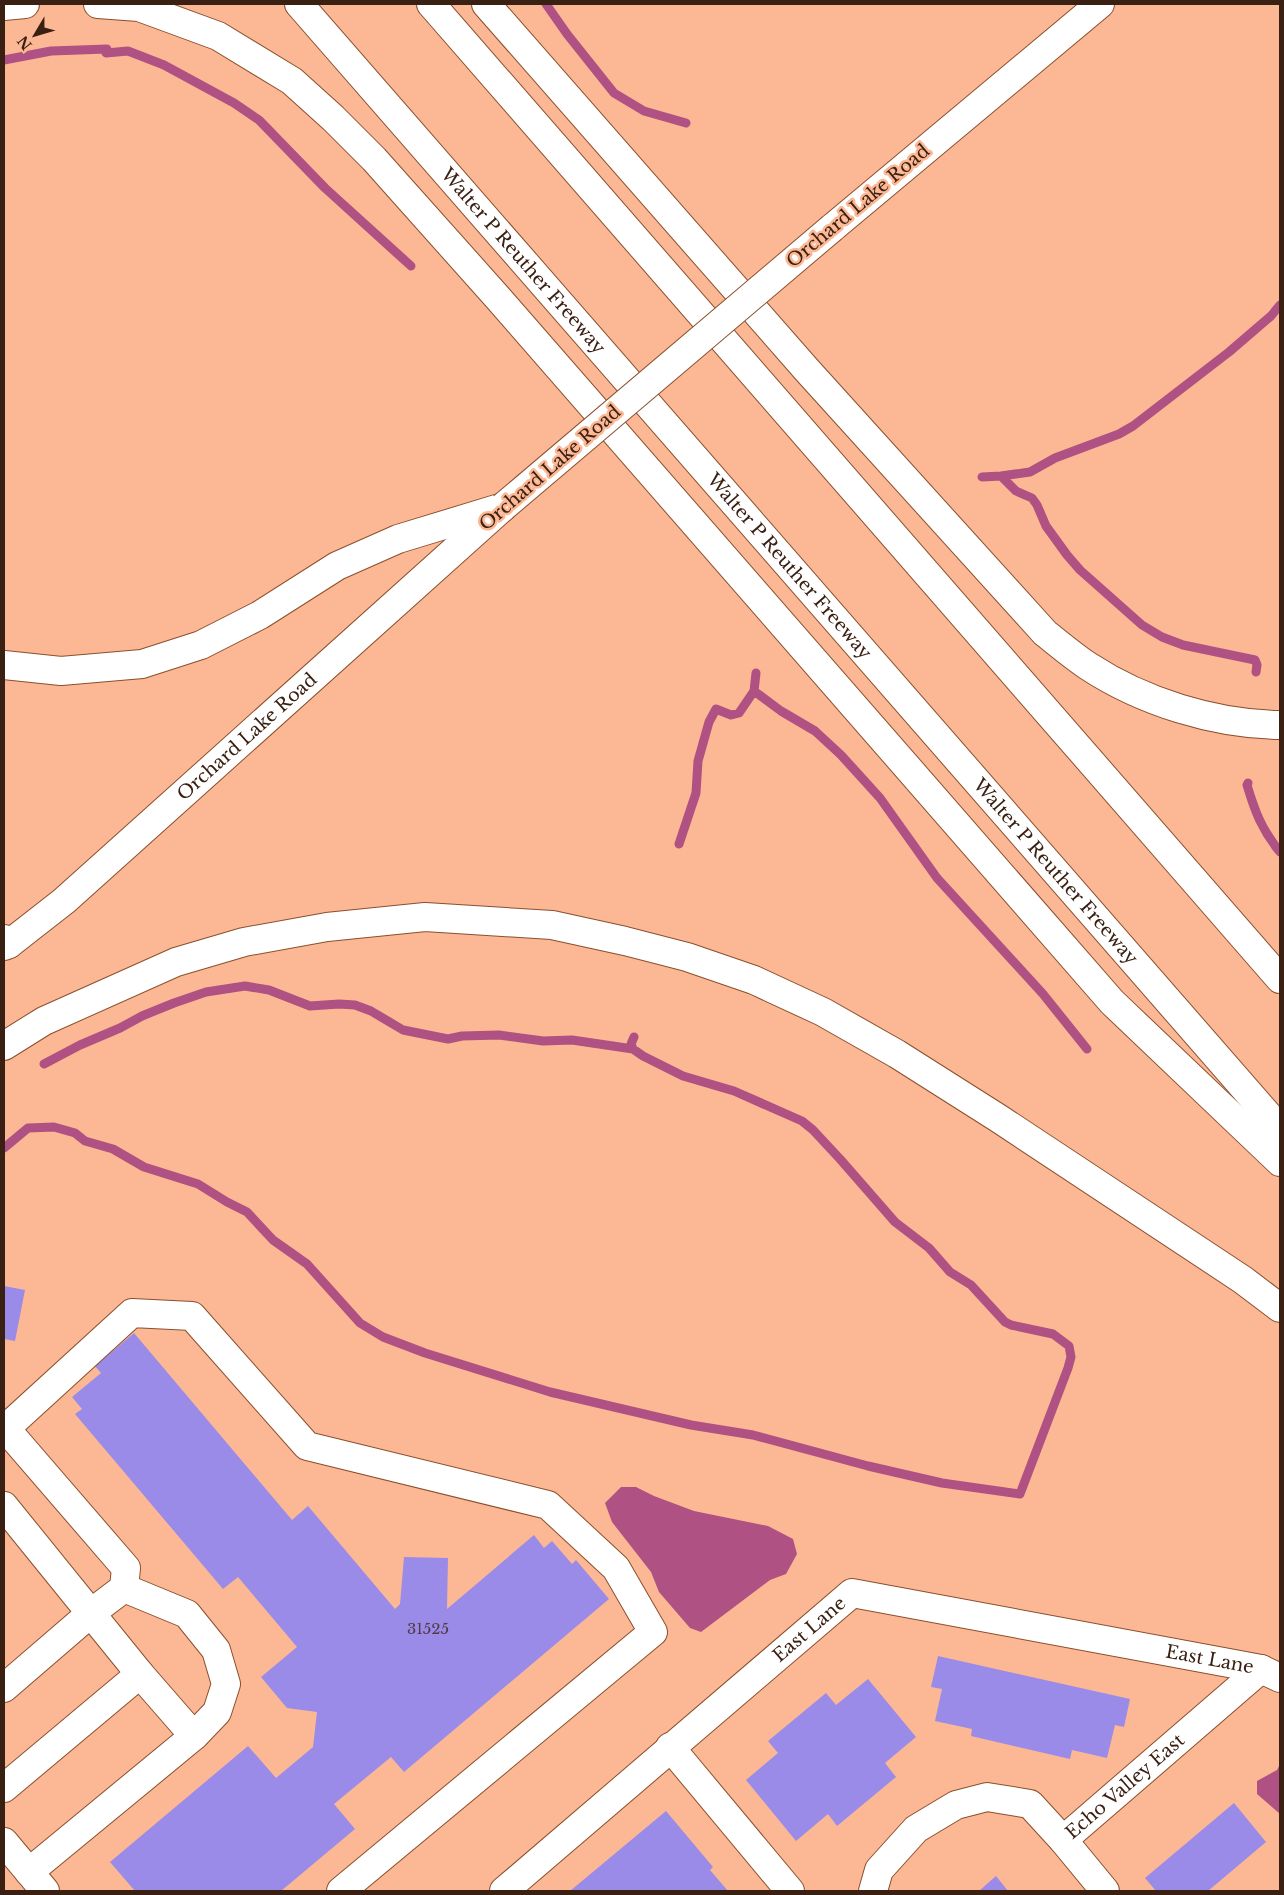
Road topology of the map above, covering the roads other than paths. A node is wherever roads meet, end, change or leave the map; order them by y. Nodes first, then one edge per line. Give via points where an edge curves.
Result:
1 (25, 4) edge
2 (98, 4) edge
3 (299, 4) edge
4 (431, 4) edge
5 (486, 4) edge
6 (1100, 4) edge
7 (4, 6) edge
8 (503, 507) junction
9 (4, 664) edge
10 (1280, 725) edge
11 (5, 946) edge
12 (1280, 979) edge
13 (4, 1046) edge
14 (1280, 1129) edge
15 (1280, 1162) edge
16 (1280, 1308) edge
17 (5, 1430) edge
18 (4, 1506) edge
19 (124, 1588) junction
20 (91, 1613) junction
21 (140, 1674) junction
22 (1270, 1674) edge
23 (4, 1688) edge
24 (194, 1736) junction
25 (670, 1748) junction
26 (4, 1788) edge
27 (1063, 1840) junction
28 (4, 1842) edge
29 (37, 1882) edge
30 (341, 1891) edge
31 (504, 1891) edge
32 (790, 1891) edge
33 (873, 1891) edge
34 (1105, 1891) edge

1 - 7 main road
2 - 15 main road via 140,7 218,36 292,81 333,118 374,159 504,305 1112,1002
3 - 14 main road, Walter P Reuther Freeway
4 - 12 main road
5 - 10 main road via 806,369 1045,633 1088,666 1130,690 1178,708 1220,718
6 - 8 main road, Orchard Lake Road, bridge
8 - 9 main road via 398,540 337,566 260,615 201,645 142,664 61,671
8 - 11 main road, Orchard Lake Road via 64,901
13 - 16 main road via 44,1021 176,962 244,942 327,927 425,917 552,926 616,939 686,956 754,980 831,1017 998,1118 1243,1280
17 - 19 main road via 126,1568
17 - 30 main road via 132,1313 192,1316 307,1446 548,1504 616,1568 653,1632
18 - 20 main road
19 - 20 main road
19 - 24 main road via 187,1614 216,1650 226,1684 217,1712
20 - 21 main road
20 - 23 main road
21 - 24 main road
21 - 26 main road
22 - 25 main road, East Lane via 852,1593
22 - 27 main road, Echo Valley East
24 - 29 main road
25 - 31 main road, East Lane
25 - 32 main road
27 - 33 main road, Echo Valley East via 1030,1804 987,1797 956,1805 916,1829 879,1870
27 - 34 main road
28 - 29 main road

